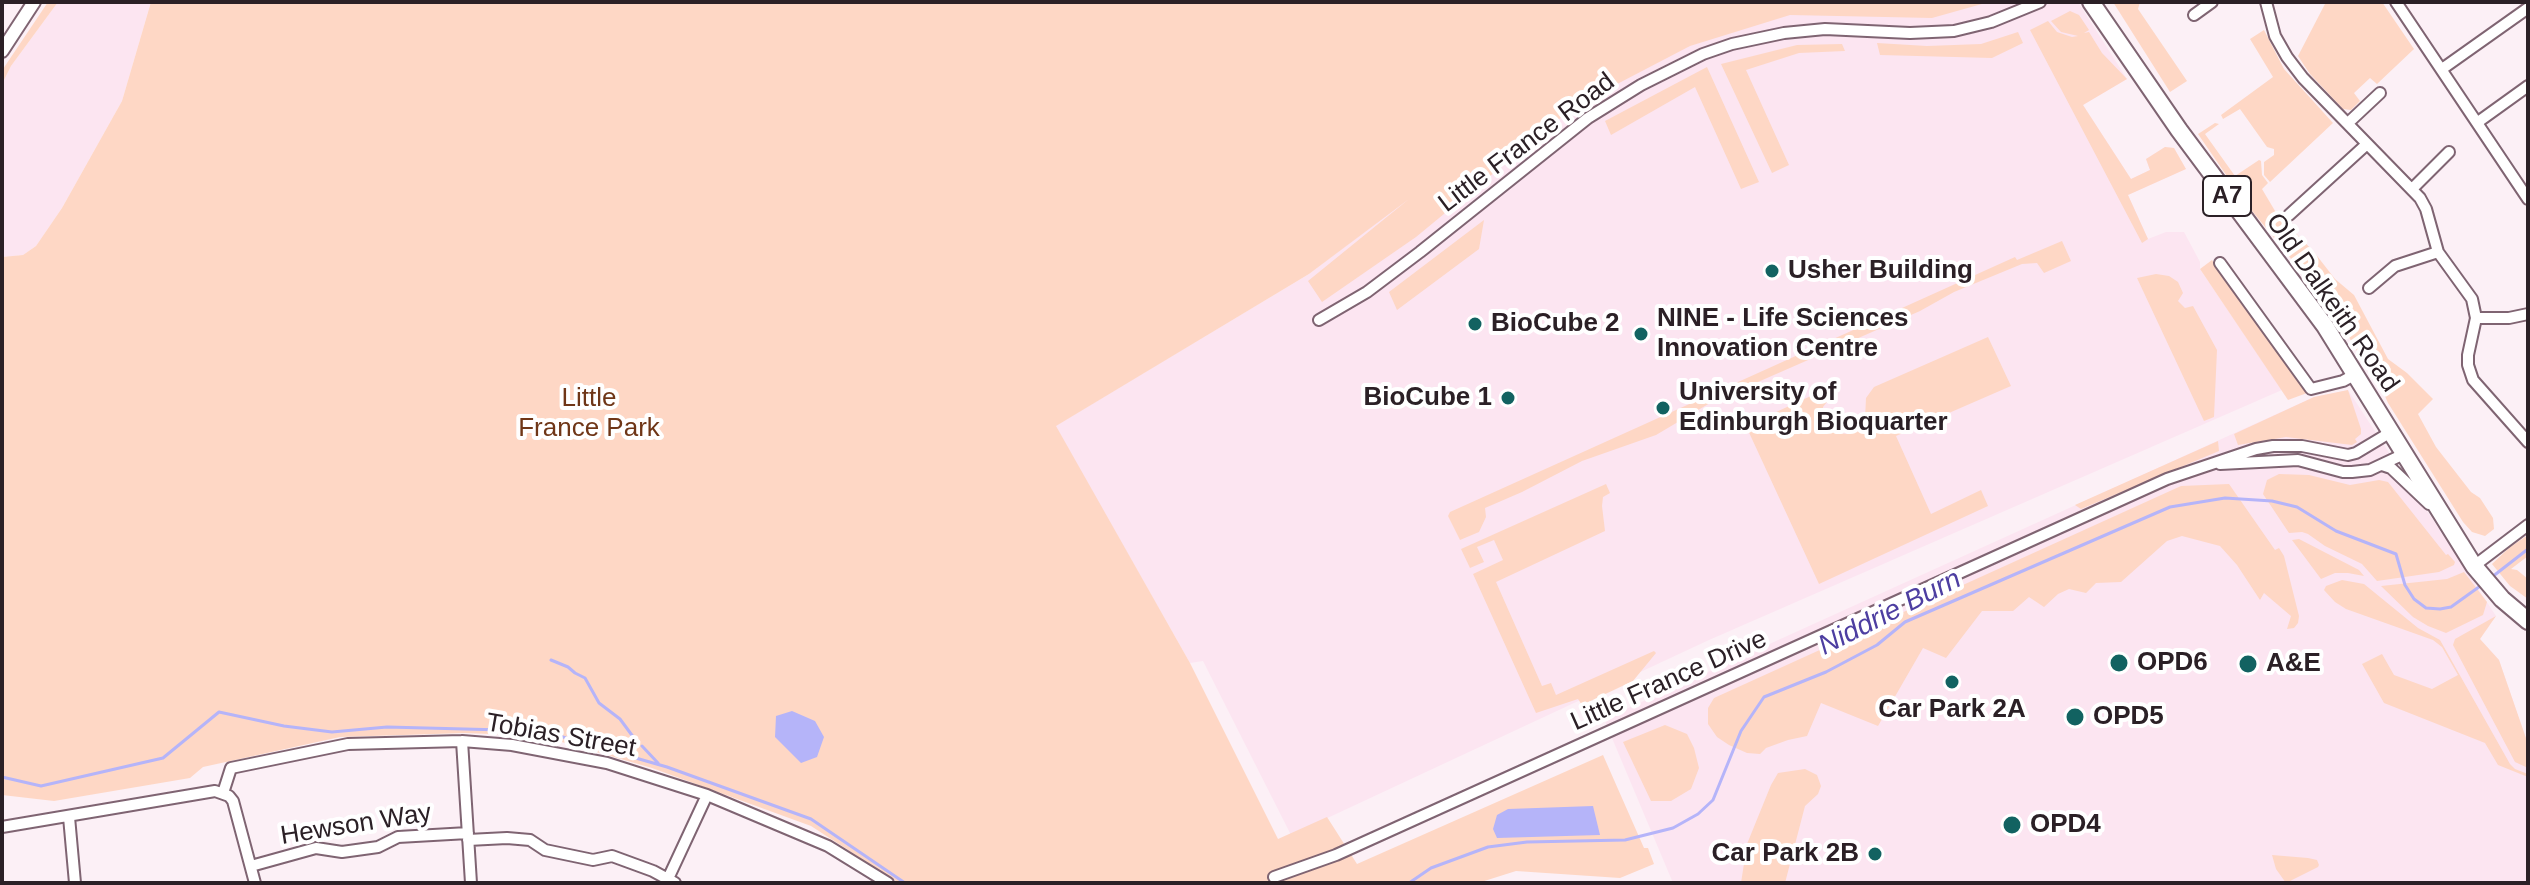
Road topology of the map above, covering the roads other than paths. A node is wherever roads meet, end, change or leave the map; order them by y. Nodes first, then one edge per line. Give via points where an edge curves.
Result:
1 (34, 2) edge
2 (2033, 2) edge
3 (2040, 2) edge
4 (2091, 2) edge
5 (2212, 2) edge
6 (2266, 2) edge
7 (2396, 2) edge
8 (2528, 8) edge
9 (2015, 13) junction
10 (2194, 15) dead end
11 (2, 51) edge
12 (2442, 69) junction
13 (2528, 86) edge
14 (2380, 93) dead end
15 (2478, 122) junction
16 (2348, 123) junction
17 (2367, 144) junction
18 (2449, 152) dead end
19 (2412, 189) junction
20 (2528, 199) edge
21 (2289, 215) dead end
22 (2438, 252) junction
23 (2220, 263) dead end
24 (2369, 288) dead end
25 (2528, 314) edge
26 (2476, 318) junction
27 (1319, 320) dead end
28 (2356, 374) junction
29 (2391, 432) junction
30 (2528, 442) edge
31 (2404, 454) junction
32 (2214, 464) junction
33 (2382, 465) junction
34 (2443, 518) junction
35 (2528, 525) edge
36 (2476, 568) junction
37 (2528, 621) edge
38 (462, 741) junction
39 (223, 793) junction
40 (707, 795) junction
41 (69, 817) junction
42 (2, 827) edge
43 (468, 836) junction
44 (251, 866) junction
45 (1274, 877) dead end
46 (670, 882) edge
47 (75, 883) edge
48 (255, 883) edge
49 (471, 883) edge
50 (888, 883) edge

1 - 11 street
2 - 9 street, Little France Road
3 - 9 street, Little France Road
4 - 28 main road, Old Dalkeith Road / A7
5 - 10 street
6 - 16 street via 2287,57
7 - 12 street
8 - 12 street
9 - 27 street, Little France Road via 1954,31 1784,33 1703,54 1588,118 1367,292
12 - 15 street
13 - 15 street
14 - 16 street
15 - 20 street
16 - 17 street
17 - 19 street
17 - 21 street
18 - 19 street
19 - 22 street via 2426,209
22 - 24 street via 2395,266
22 - 26 street via 2466,288
23 - 28 street via 2311,389
25 - 26 street
26 - 30 street via 2468,355 2473,380
28 - 29 main road, Old Dalkeith Road / A7
29 - 31 main road, Old Dalkeith Road / A7
29 - 32 street, Little France Drive via 2348,455 2273,446
31 - 33 street, Little France Drive
31 - 34 main road, Old Dalkeith Road / A7
32 - 33 street, Little France Drive via 2298,460 2343,472
32 - 45 street, Little France Drive via 2167,479 1612,732 1336,855
33 - 34 street, Old Dalkeith Road
34 - 36 main road, Old Dalkeith Road / A7
35 - 36 street
36 - 37 main road, Old Dalkeith Road / A7
38 - 39 street, Tobias Street via 348,744 231,768
38 - 40 street, Tobias Street via 607,763
38 - 43 street
39 - 41 street
39 - 44 street via 233,801
40 - 46 street
40 - 50 street, Tobias Street via 828,846
41 - 42 street
41 - 47 street
43 - 44 street, Hewson Way via 398,837 378,847 342,852 316,848
43 - 46 street, Hewson Way via 530,840 545,850 593,860 612,856
43 - 49 street
44 - 48 street

